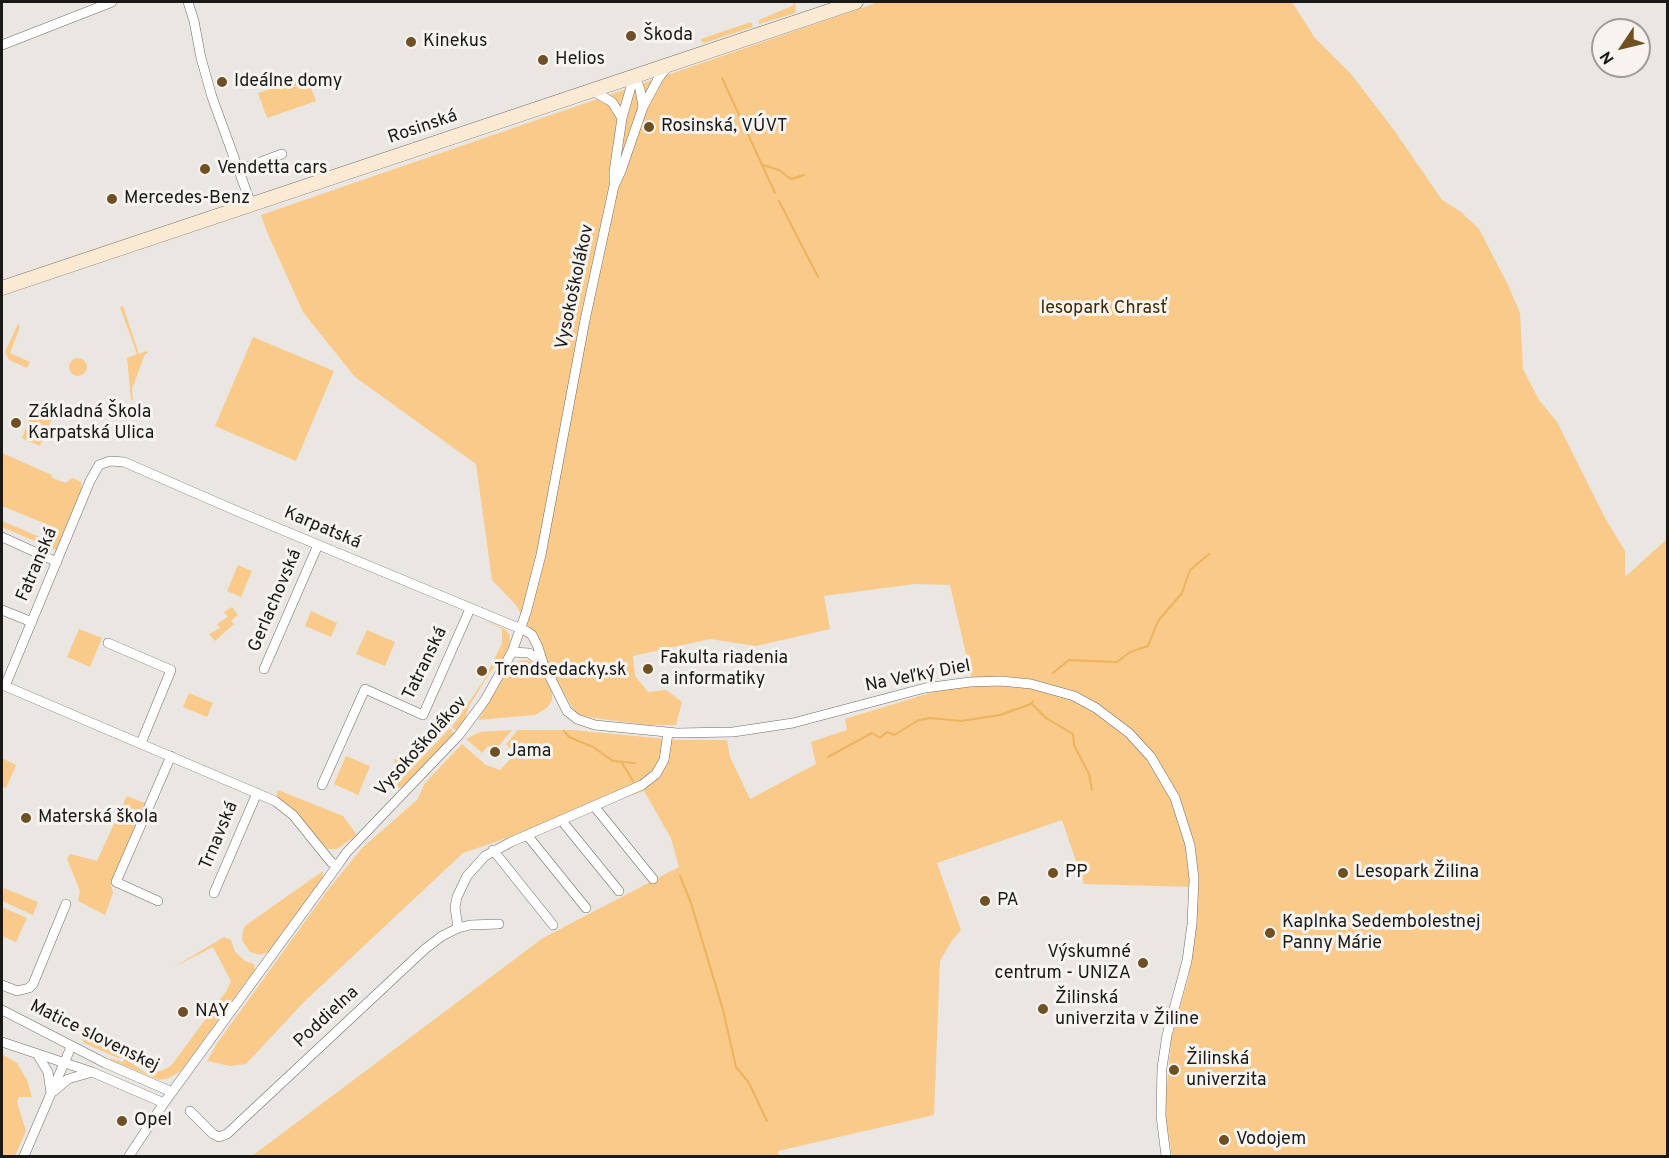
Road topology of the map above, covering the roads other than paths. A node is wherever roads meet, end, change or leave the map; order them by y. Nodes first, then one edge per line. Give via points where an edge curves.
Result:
1 (112, 2) edge
2 (189, 2) edge
3 (856, 2) edge
4 (2, 45) edge
5 (670, 64) junction
6 (634, 76) junction
7 (591, 90) junction
8 (643, 107) junction
9 (622, 118) junction
10 (282, 154) dead end
11 (239, 170) junction
12 (614, 186) junction
13 (251, 204) junction
14 (2, 288) edge
15 (110, 461) joint
16 (2, 537) edge
17 (318, 545) junction
18 (57, 562) junction
19 (470, 609) junction
20 (2, 610) edge
21 (32, 622) junction
22 (521, 629) junction
23 (108, 643) dead end
24 (512, 652) junction
25 (543, 663) junction
26 (264, 669) dead end
27 (668, 733) junction
28 (141, 743) junction
29 (171, 756) junction
30 (322, 785) dead end
31 (257, 793) junction
32 (594, 806) junction
33 (562, 820) junction
34 (527, 835) junction
35 (493, 850) junction
36 (337, 866) junction
37 (653, 879) dead end
38 (619, 891) dead end
39 (214, 893) dead end
40 (158, 901) dead end
41 (66, 904) dead end
42 (586, 908) dead end
43 (499, 924) dead end
44 (553, 925) dead end
45 (458, 928) junction
46 (2, 985) edge
47 (2, 1010) edge
48 (2, 1042) edge
49 (71, 1047) junction
50 (37, 1054) junction
51 (64, 1063) junction
52 (92, 1072) junction
53 (172, 1092) junction
54 (51, 1095) junction
55 (164, 1103) junction
56 (190, 1111) dead end
57 (24, 1156) edge
58 (129, 1156) edge
59 (1166, 1156) edge

1 - 4 street
2 - 11 street via 206,78
3 - 5 street, Rosinská
5 - 6 street, Rosinská
5 - 8 street, Vysokoškolákov
6 - 7 street, Rosinská
6 - 8 street
6 - 9 street, Vysokoškolákov
7 - 9 street via 612,102
7 - 13 street, Rosinská
8 - 12 street, Vysokoškolákov
9 - 12 street, Vysokoškolákov
10 - 11 street
11 - 13 street
12 - 22 street, Vysokoškolákov via 541,555
13 - 14 street, Rosinská
15 - 17 street, Karpatská via 124,462
15 - 18 street, Fatranská via 95,470
16 - 18 street
17 - 19 street, Karpatská
17 - 26 street, Gerlachovská
18 - 21 street, Fatranská
19 - 22 street, Karpatská
19 - 30 street, Tatranská via 423,715 365,688
20 - 21 street
21 - 28 street, Fatranská via 5,686
22 - 24 street, Vysokoškolákov
22 - 25 street, Na Veľký Diel via 532,635
23 - 28 street via 171,670
24 - 25 street via 529,653
24 - 36 street, Vysokoškolákov via 463,730
25 - 27 street, Na Veľký Diel via 563,705 577,719 595,725
27 - 32 street via 664,760 656,774
27 - 59 street, Na Veľký Diel via 752,730 925,688 1001,681 1031,684 1074,696 1119,725 1151,757 1168,785 1187,832 1193,865 1187,961 1162,1068 1161,1116
28 - 29 street, Fatranská
29 - 31 street, Fatranská
29 - 40 street via 116,882
31 - 36 street, Fatranská via 285,807
31 - 39 street, Trnavská
32 - 33 street
32 - 37 street
33 - 34 street
33 - 38 street
34 - 35 street
34 - 42 street
35 - 44 street
35 - 45 street via 474,866 461,886 455,906
36 - 53 street, Vysokoškolákov
41 - 46 street via 33,984 23,991
43 - 45 street, Poddielna
45 - 56 street, Poddielna via 426,949 227,1134 213,1134
47 - 49 street, Matice slovenskej
48 - 50 street, Matice slovenskej
49 - 51 street
49 - 53 street, Matice slovenskej
50 - 51 street, Matice slovenskej
50 - 54 street via 48,1072
51 - 52 street, Matice slovenskej
51 - 54 street
52 - 54 street via 68,1079
52 - 55 street, Matice slovenskej
53 - 55 street, Vysokoškolákov
54 - 57 street
55 - 58 street, Vysokoškolákov

